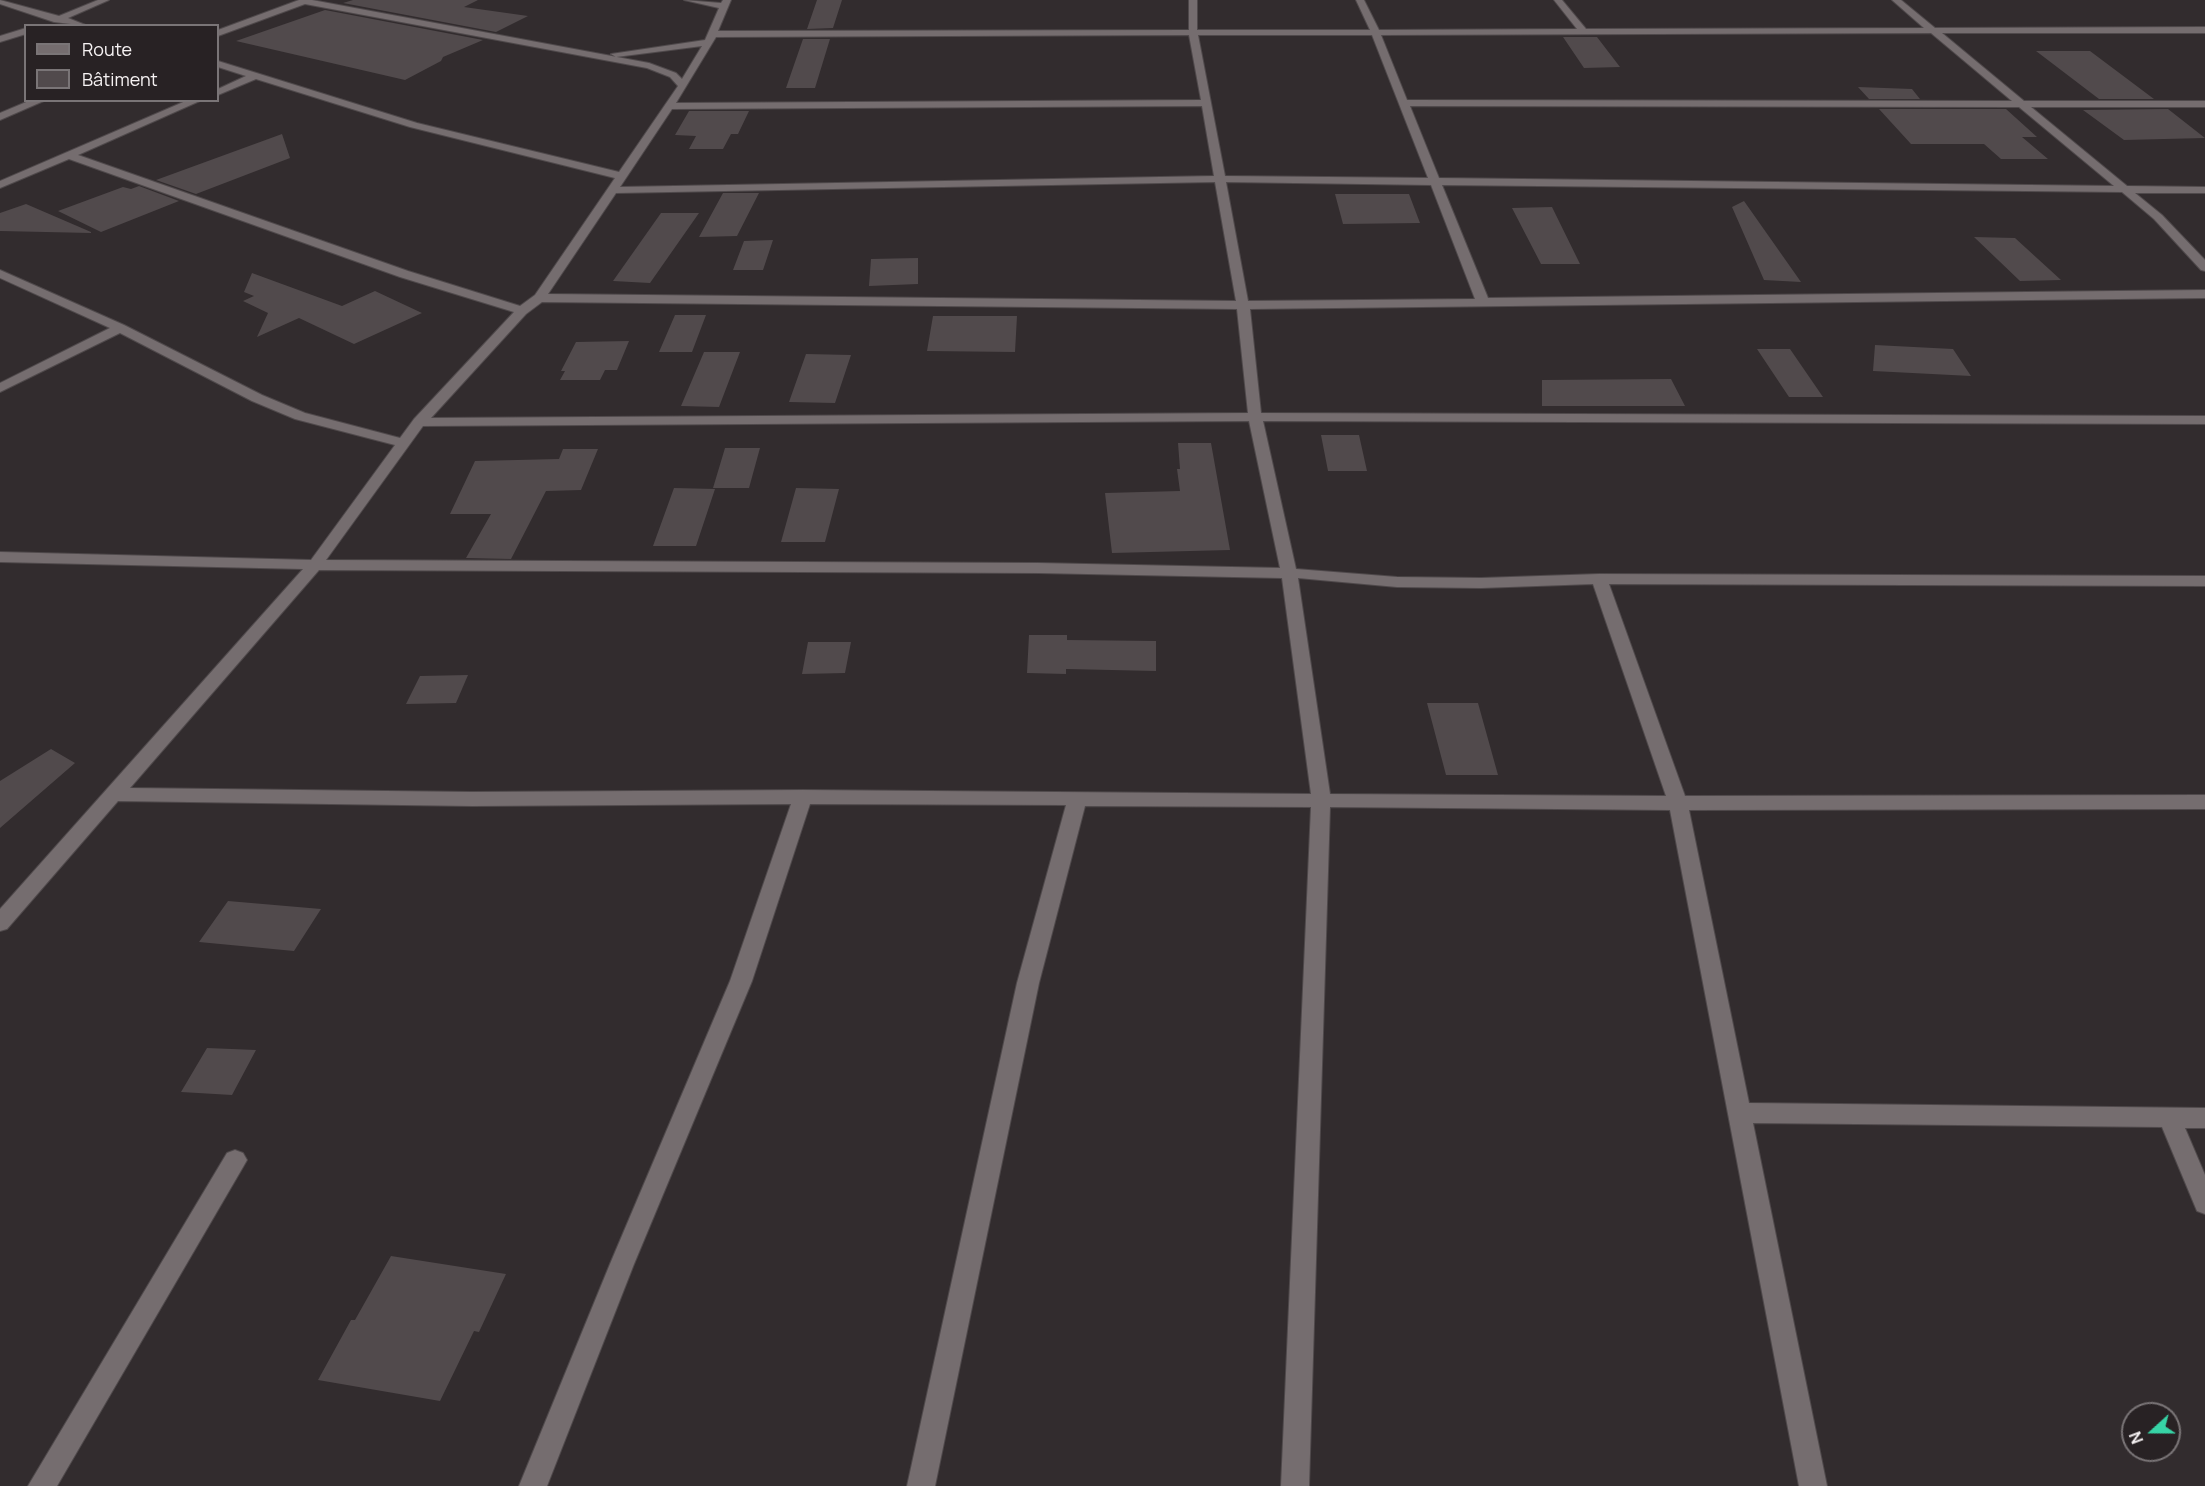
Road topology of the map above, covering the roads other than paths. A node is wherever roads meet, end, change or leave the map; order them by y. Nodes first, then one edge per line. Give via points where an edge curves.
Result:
1 (105, 0) edge
2 (688, 0) edge
3 (1193, 0) edge
4 (1360, 0) edge
5 (1558, 0) edge
6 (1896, 0) edge
7 (0, 1) edge
8 (306, 1) edge
9 (726, 3) edge
10 (61, 19) junction
11 (47, 24) edge
12 (77, 24) edge
13 (1932, 29) junction
14 (1582, 30) junction
15 (2205, 30) edge
16 (1375, 31) junction
17 (24, 32) edge
18 (1193, 32) junction
19 (219, 33) edge
20 (711, 38) junction
21 (0, 39) edge
22 (596, 56) junction
23 (219, 64) edge
24 (256, 75) junction
25 (683, 86) junction
26 (219, 92) edge
27 (36, 102) edge
28 (192, 102) edge
29 (1206, 103) junction
30 (1404, 103) junction
31 (2022, 103) junction
32 (2205, 104) edge
33 (669, 106) junction
34 (0, 117) edge
35 (70, 156) junction
36 (621, 176) junction
37 (1220, 179) junction
38 (1434, 181) junction
39 (0, 185) edge
40 (612, 190) junction
41 (2205, 190) edge
42 (2127, 191) junction
43 (2205, 267) edge
44 (0, 274) edge
45 (2205, 294) edge
46 (539, 298) junction
47 (1483, 303) junction
48 (1243, 305) junction
49 (522, 311) junction
50 (120, 328) junction
51 (0, 388) edge
52 (1255, 417) junction
53 (2205, 420) edge
54 (419, 422) junction
55 (404, 443) junction
56 (1, 557) edge
57 (315, 565) junction
58 (1289, 573) junction
59 (1599, 579) junction
60 (2205, 581) edge
61 (116, 794) junction
62 (803, 797) junction
63 (1321, 799) junction
64 (1077, 800) junction
65 (2205, 802) edge
66 (1678, 803) junction
67 (0, 923) edge
68 (1738, 1113) junction
69 (2169, 1118) junction
70 (2205, 1118) edge
71 (236, 1160) dead end
72 (2205, 1203) edge
73 (42, 1486) edge
74 (533, 1486) edge
75 (921, 1486) edge
76 (1295, 1486) edge
77 (1814, 1486) edge

1 - 10 street
2 - 9 street
3 - 18 street
4 - 16 street
5 - 14 street
6 - 13 street
7 - 10 street
8 - 19 street
8 - 22 street
9 - 20 street
10 - 11 street
10 - 12 street
13 - 14 street
13 - 15 street
13 - 31 street
14 - 16 street
16 - 18 street
16 - 30 street
17 - 21 street
18 - 20 street
18 - 29 street
20 - 22 street
20 - 25 street
22 - 25 street via 649,66 673,75
23 - 24 street
24 - 26 street
24 - 36 street via 414,125
25 - 33 street
27 - 34 street
28 - 35 street
29 - 33 street
29 - 37 street
30 - 31 street
30 - 38 street
31 - 32 street
31 - 42 street
33 - 36 street
35 - 39 street
35 - 49 street via 394,271
36 - 40 street
37 - 38 street
37 - 40 street
37 - 48 street
38 - 42 street
38 - 47 street
40 - 46 street
41 - 42 street
42 - 43 street via 2158,217
44 - 50 street
45 - 47 street
46 - 48 street
46 - 49 street
47 - 48 street
48 - 52 street
49 - 54 street
50 - 51 street
50 - 55 street via 300,416
52 - 53 street
52 - 54 street
52 - 58 street
54 - 55 street
55 - 57 street
56 - 57 street
57 - 58 street via 1026,567
57 - 61 street
58 - 59 street via 1397,582
58 - 63 street
59 - 60 street
59 - 66 street
61 - 62 street via 472,799
61 - 67 street
62 - 64 street
62 - 74 street via 741,981
63 - 64 street
63 - 66 street
63 - 76 street
64 - 75 street via 1028,983
65 - 66 street
66 - 68 street
68 - 69 street
68 - 77 street
69 - 70 street
69 - 72 street
71 - 73 street

